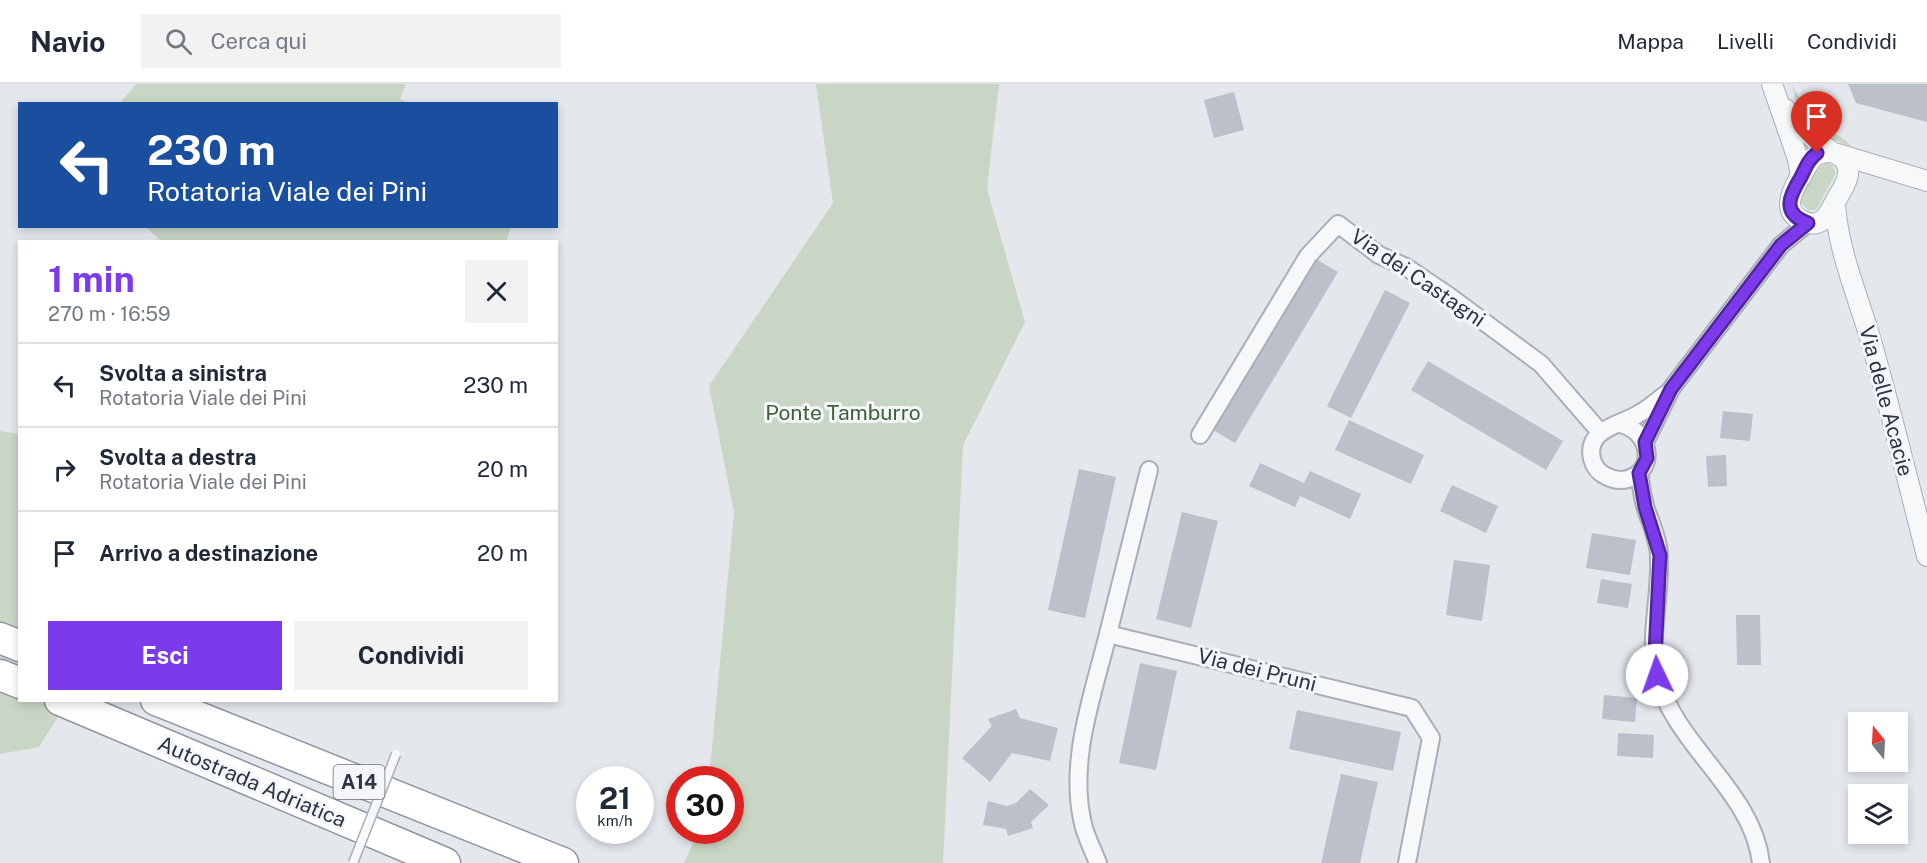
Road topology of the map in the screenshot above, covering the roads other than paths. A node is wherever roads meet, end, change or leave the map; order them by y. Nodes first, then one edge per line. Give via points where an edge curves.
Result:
1 (1772, 84) edge
2 (1780, 102) junction
3 (1835, 153) junction
4 (1901, 175) junction
5 (1801, 177) junction
6 (1927, 181) edge
7 (1847, 186) junction
8 (1835, 204) junction
9 (1792, 210) junction
10 (1812, 223) junction
11 (1781, 245) junction
12 (1841, 248) junction
13 (1671, 389) junction
14 (1620, 424) junction
15 (1600, 432) junction
16 (1200, 435) dead end
17 (1645, 442) junction
18 (1149, 470) dead end
19 (1639, 473) junction
20 (1619, 480) junction
21 (1645, 507) junction
22 (1927, 556) edge
23 (1108, 634) junction
24 (0, 638) edge
25 (18, 645) edge
26 (0, 675) edge
27 (18, 682) edge
28 (65, 702) edge
29 (161, 702) edge
30 (396, 754) dead end
31 (353, 863) edge
32 (445, 863) edge
33 (563, 863) edge
34 (1098, 863) edge
35 (1407, 863) edge
36 (1761, 863) edge

1 - 2 street
2 - 3 street via 1815,140
2 - 5 street
3 - 4 street
3 - 5 street via 1811,157
3 - 7 street via 1844,159 1850,172
4 - 6 street
4 - 7 street via 1860,179
5 - 9 street via 1790,196
7 - 8 street
8 - 10 street via 1828,216
8 - 12 street, Via delle Acacie
9 - 10 street
9 - 11 street
10 - 11 street
10 - 12 street, Via delle Acacie
11 - 13 street
12 - 22 street, Via delle Acacie via 1869,336
13 - 14 street
13 - 17 street
14 - 15 street
14 - 17 street via 1635,429
15 - 16 street, Via dei Castagni via 1541,364 1449,296 1406,267 1379,255 1338,224 1308,256
15 - 20 street via 1592,447 1593,463 1604,475
17 - 19 street via 1647,458
18 - 23 street
19 - 20 street
19 - 21 street
20 - 21 street
21 - 36 street via 1660,555 1657,675 1680,728 1744,816
23 - 34 street via 1079,765 1083,826
23 - 35 street, Via dei Pruni via 1412,708 1431,738
24 - 25 highway
26 - 27 highway
28 - 32 highway, Autostrada Adriatica / A14
29 - 33 highway, Autostrada Adriatica / A14
30 - 31 lane, bridge

